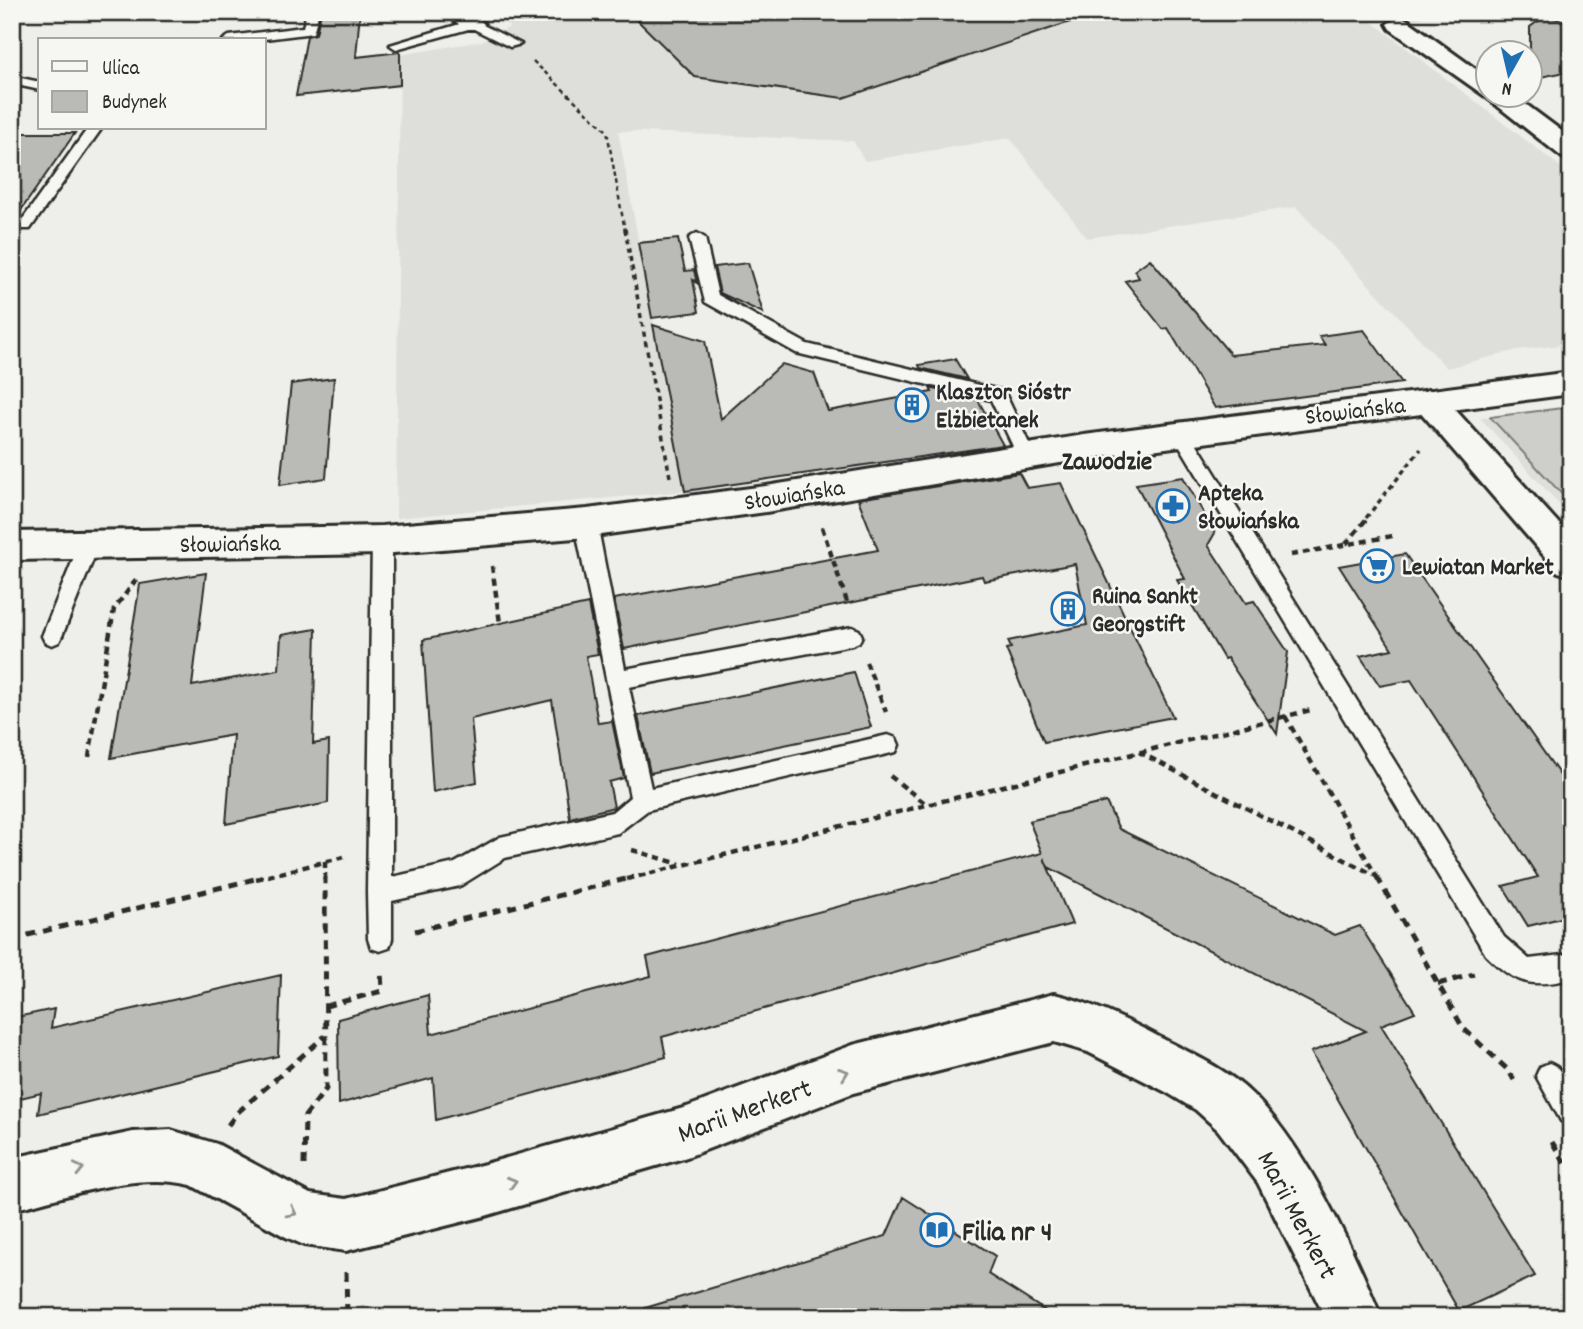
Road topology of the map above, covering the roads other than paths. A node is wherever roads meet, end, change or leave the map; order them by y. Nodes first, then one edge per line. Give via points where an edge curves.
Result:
1 (313, 12) edge
2 (464, 18) edge
3 (1398, 24) dead end
4 (245, 38) edge
5 (515, 44) road end
6 (396, 45) dead end
7 (1474, 78) edge
8 (12, 80) edge
9 (38, 86) edge
10 (1514, 108) edge
11 (94, 130) edge
12 (1571, 151) edge
13 (25, 226) dead end
14 (697, 238) dead end
15 (1571, 383) edge
16 (1429, 401) junction
17 (1181, 433) junction
18 (1026, 456) junction
19 (587, 523) junction
20 (382, 540) junction
21 (89, 545) junction
22 (12, 546) edge
23 (1571, 562) edge
24 (52, 636) dead end
25 (852, 636) dead end
26 (618, 681) junction
27 (888, 745) dead end
28 (642, 801) junction
29 (379, 892) junction
30 (380, 939) road end
31 (1571, 966) edge
32 (1549, 1076) dead end
33 (1571, 1111) edge
34 (12, 1184) edge
35 (1354, 1317) edge

1 - 4 lane via 309,30
2 - 5 lane
2 - 6 lane
3 - 7 street
8 - 9 lane
10 - 12 street
11 - 13 lane
14 - 18 lane via 711,298 802,349 998,396
15 - 16 street, Słowiańska
16 - 17 street, Słowiańska
16 - 23 street
17 - 18 street, Słowiańska
17 - 31 lane via 1495,946 1512,964 1535,974
18 - 19 street, Słowiańska
19 - 20 street, Słowiańska
19 - 26 lane
20 - 21 street, Słowiańska
20 - 29 lane
21 - 22 street, Słowiańska
21 - 24 lane
25 - 26 lane
26 - 28 lane
27 - 28 lane
28 - 29 lane via 618,822 500,848 460,874
29 - 30 lane
32 - 33 lane
34 -> 35 street, Marii Merkert via 133,1157 171,1155 199,1162 304,1219 346,1224 687,1132 853,1069 1054,1018 1079,1023 1128,1046 1214,1093 1245,1122 1284,1180

